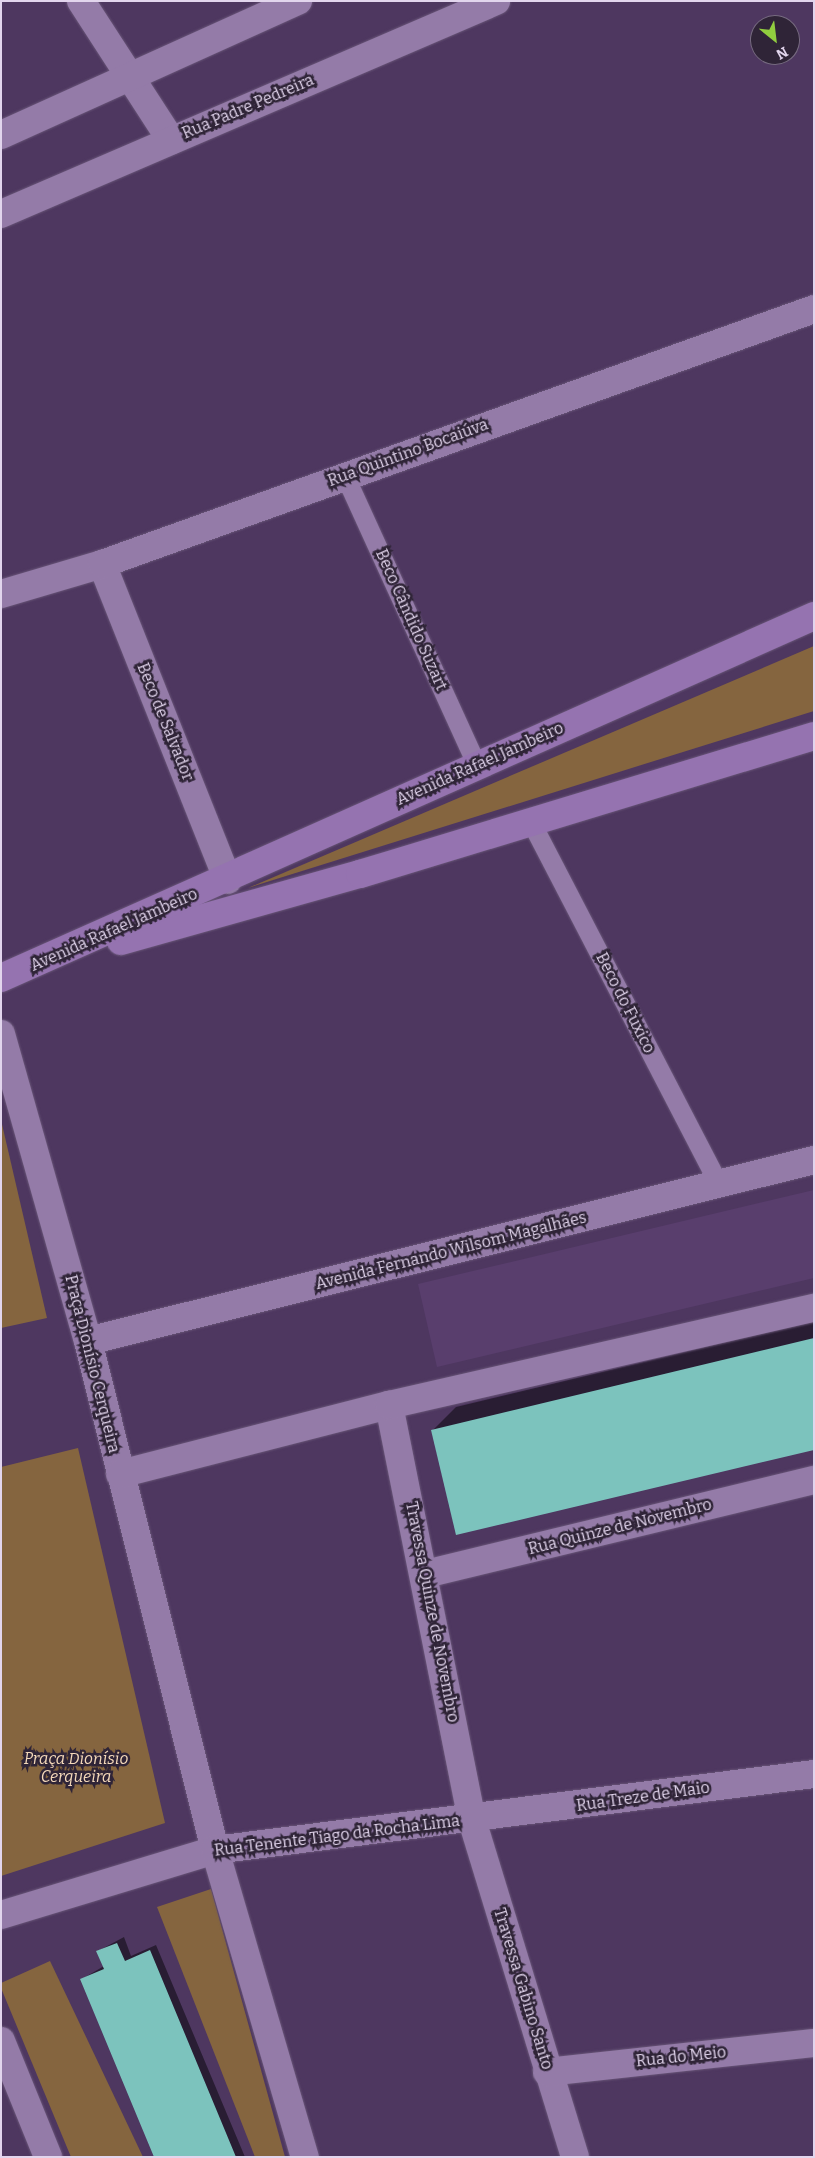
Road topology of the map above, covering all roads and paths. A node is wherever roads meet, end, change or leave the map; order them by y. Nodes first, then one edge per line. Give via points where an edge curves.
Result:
1 (81, 1) edge
2 (298, 1) edge
3 (496, 1) edge
4 (463, 8) edge
5 (127, 76) junction
6 (1, 135) edge
7 (171, 140) junction
8 (1, 214) edge
9 (814, 309) edge
10 (345, 476) junction
11 (102, 564) junction
12 (1, 594) edge
13 (814, 616) edge
14 (814, 736) edge
15 (476, 764) junction
16 (531, 822) junction
17 (228, 880) junction
18 (12, 973) edge
19 (1, 1034) edge
20 (814, 1160) edge
21 (719, 1184) junction
22 (814, 1308) edge
23 (88, 1341) junction
24 (389, 1405) junction
25 (120, 1474) junction
26 (814, 1480) edge
27 (426, 1574) junction
28 (814, 1774) edge
29 (472, 1820) junction
30 (214, 1850) junction
31 (1, 1915) edge
32 (1, 2041) edge
33 (814, 2043) edge
34 (547, 2072) junction
35 (48, 2157) edge
36 (305, 2157) edge
37 (575, 2157) edge

1 - 5 street
2 - 5 street
3 - 4 street, Rua Padre Pedreira
4 - 7 street, Rua Padre Pedreira
5 - 6 street
5 - 7 street
7 - 8 street, Rua Padre Pedreira
9 - 10 street, Rua Quintino Bocaiúva
10 - 11 street, Rua Quintino Bocaiúva
10 - 15 lane, Beco Cândido Suzart
11 - 12 street, Rua Quintino Bocaiúva
11 - 17 street, Beco de Salvador
13 - 15 main road, Avenida Rafael Jambeiro
14 - 16 main road, Avenida Rafael Jambeiro
15 - 17 main road, Avenida Rafael Jambeiro
16 - 18 main road, Avenida Rafael Jambeiro
16 - 21 lane, Beco do Fuxico
17 - 18 main road, Avenida Rafael Jambeiro
19 - 23 street, Praça Dionísio Cerqueira
20 - 21 street, Avenida Fernando Wilsom Magalhães
21 - 23 street, Avenida Fernando Wilsom Magalhães
22 - 24 street
23 - 25 street, Praça Dionísio Cerqueira
24 - 25 street
24 - 27 street, Travessa Quinze de Novembro
25 - 30 street, Praça Dionísio Cerqueira
26 - 27 street, Rua Quinze de Novembro
27 - 29 street, Travessa Quinze de Novembro
28 - 29 street, Rua Treze de Maio
29 - 30 street, Rua Tenente Tiago da Rocha Lima
29 - 34 street, Travessa Gabino Santo
30 - 31 street, Rua Tenente Tiago da Rocha Lima
30 - 36 street, Praça Dionísio Cerqueira
32 - 35 street
33 - 34 street, Rua do Meio
34 - 37 street, Travessa Gabino Santo

